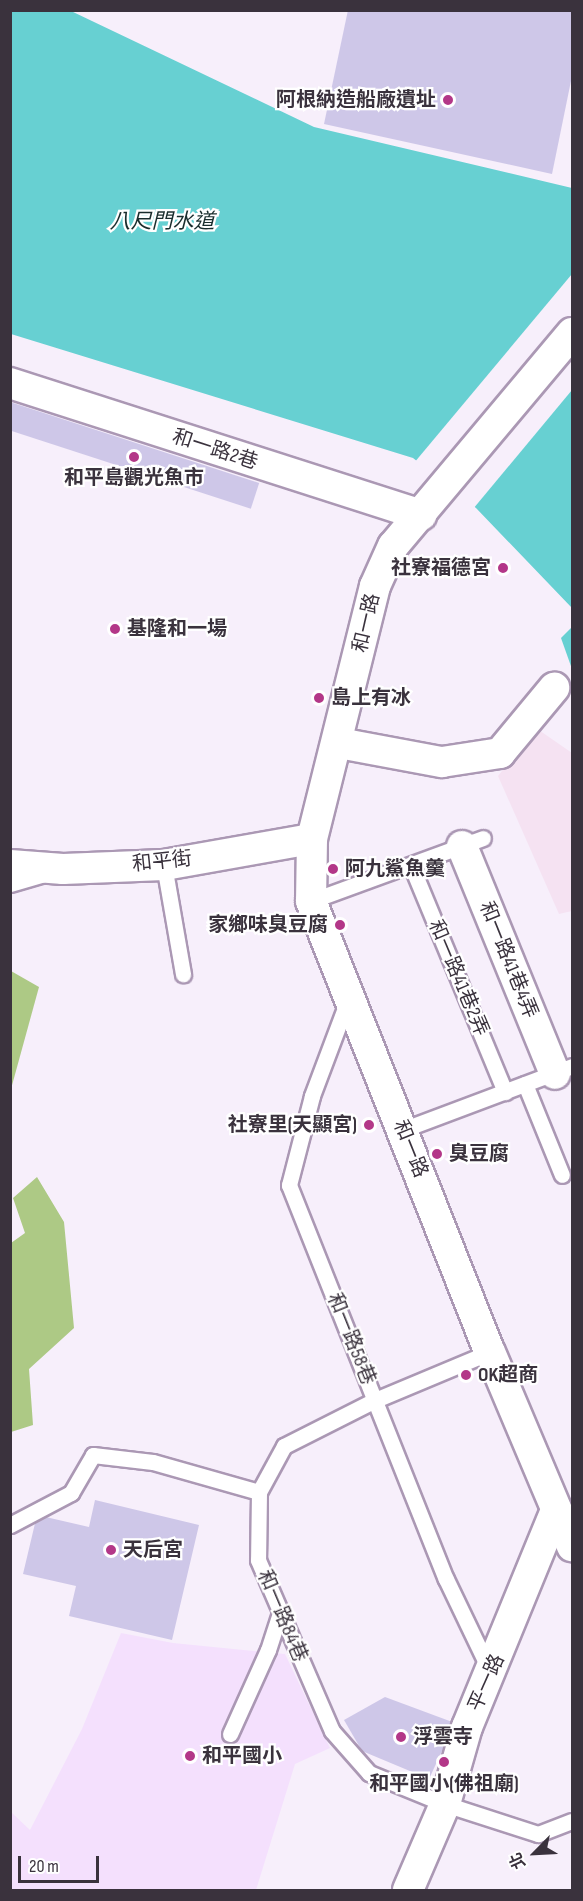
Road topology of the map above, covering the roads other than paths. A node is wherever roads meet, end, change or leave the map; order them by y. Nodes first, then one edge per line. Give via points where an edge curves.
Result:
1 (573, 333) edge
2 (10, 383) edge
3 (426, 509) junction
4 (554, 688) dead end
5 (339, 743) junction
6 (312, 838) junction
7 (472, 842) joint
8 (411, 864) junction
9 (10, 865) edge
10 (164, 865) junction
11 (63, 869) junction
12 (10, 884) edge
13 (311, 902) junction
14 (183, 974) dead end
15 (349, 998) junction
16 (564, 1070) edge
17 (525, 1084) junction
18 (505, 1092) junction
19 (402, 1130) junction
20 (562, 1175) dead end
21 (490, 1352) junction
22 (375, 1400) junction
23 (259, 1492) junction
24 (556, 1510) junction
25 (10, 1525) edge
26 (573, 1546) edge
27 (280, 1613) junction
28 (492, 1674) junction
29 (230, 1734) dead end
30 (445, 1804) junction
31 (573, 1821) edge
32 (408, 1890) edge

1 - 3 street, 和一路
2 - 3 street, 和一路2巷
3 - 5 street, 和一路 via 393,546 375,586
4 - 5 street via 500,753 442,762
5 - 6 street, 和一路
6 - 10 street, 和平街
6 - 13 street, 和一路
7 - 8 lane
7 - 16 street, 和一路41巷4弄
8 - 13 lane
8 - 18 lane, 和一路41巷2弄
9 - 11 street, 和平街
10 - 11 street, 和平街
10 - 14 lane
11 - 12 lane
13 - 15 street, 和一路
15 - 19 street, 和一路
15 - 22 lane, 和一路58巷 via 312,1096 289,1185
16 - 17 lane
17 - 18 lane
17 - 20 lane
18 - 19 lane
19 - 21 street, 和一路
21 - 22 lane, 和一路84巷
21 - 24 street, 和一路
22 - 23 lane, 和一路84巷 via 284,1446
22 - 28 lane, 和一路58巷 via 446,1579
23 - 25 lane via 153,1462 93,1455 71,1493
23 - 27 lane, 和一路84巷 via 258,1560
24 - 26 street, 和一路
24 - 28 street, 平一路
27 - 29 lane via 268,1650
27 - 30 lane, 和一路84巷 via 332,1731 369,1773
28 - 30 street, 平一路 via 467,1727
30 - 31 lane, 和一路84巷 via 538,1834
30 - 32 street, 平一路

